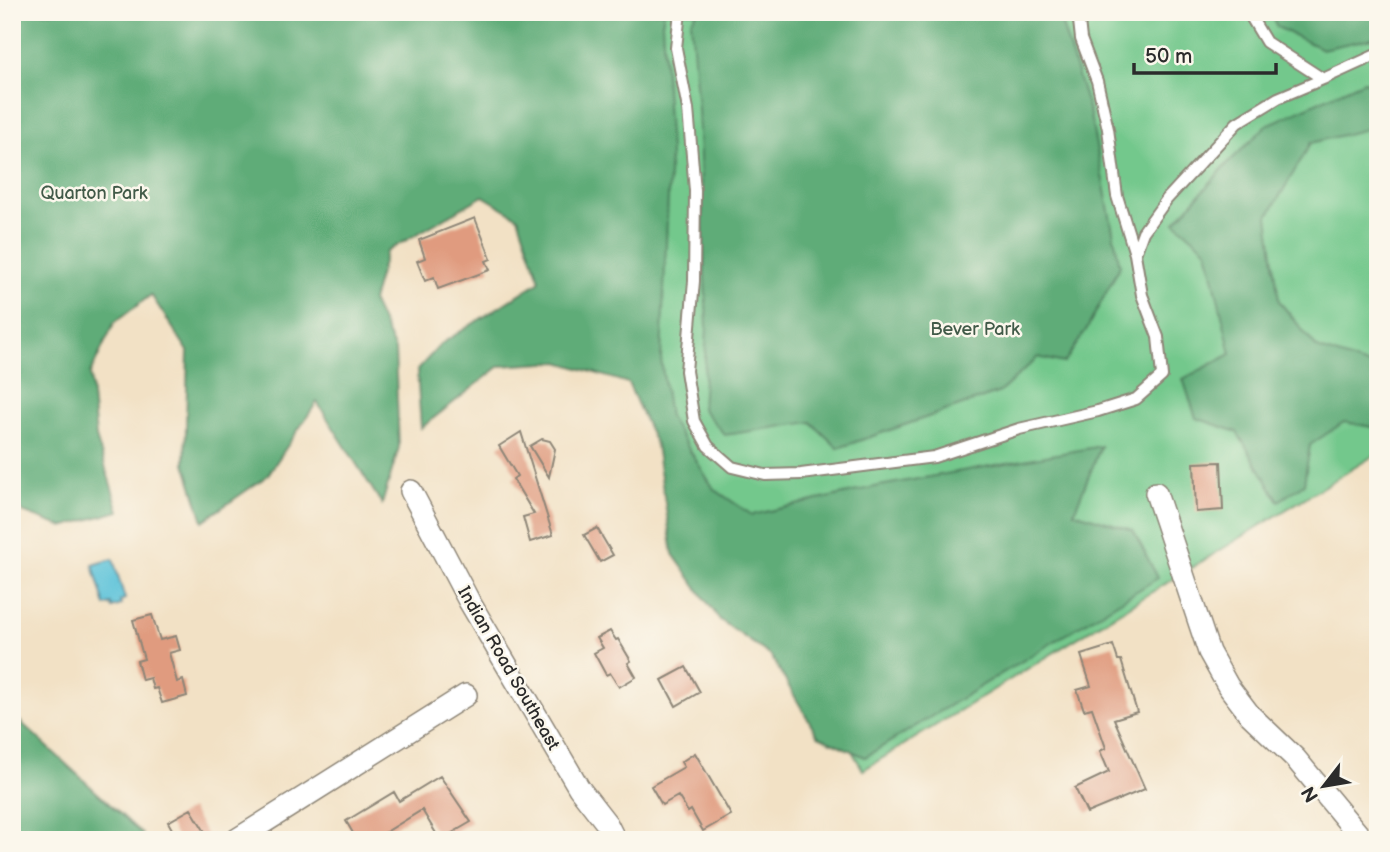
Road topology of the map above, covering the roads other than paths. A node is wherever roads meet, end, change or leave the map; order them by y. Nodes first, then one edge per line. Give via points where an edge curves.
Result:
1 (680, 12) edge
2 (1079, 12) edge
3 (1248, 12) edge
4 (1378, 54) edge
5 (1324, 79) junction
6 (1135, 254) junction
7 (411, 491) dead end
8 (1156, 493) dead end
9 (466, 695) dead end
10 (236, 840) edge
11 (615, 840) edge
12 (1363, 840) edge

1 - 6 lane via 676,48 688,109 695,191 686,371 694,421 708,446 732,467 765,475 801,474 934,457 1136,399 1162,376 1158,337 1142,295
2 - 6 lane via 1081,39 1108,129 1117,196
3 - 5 lane via 1266,42
4 - 5 lane
5 - 6 lane via 1237,123 1167,199 1143,232
7 - 11 street, Indian Road Southeast via 469,601 579,788
8 - 12 street via 1209,652 1228,686
9 - 10 street

